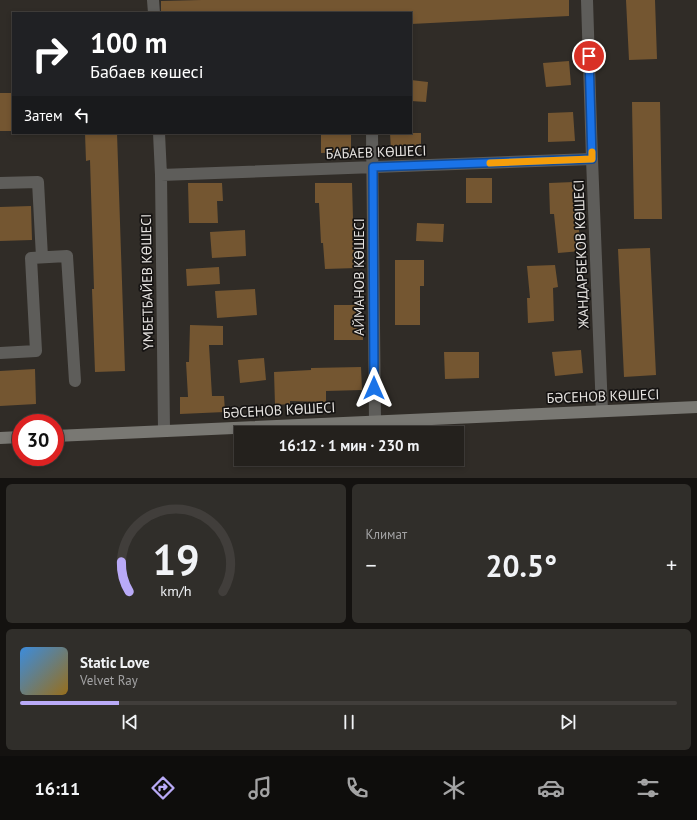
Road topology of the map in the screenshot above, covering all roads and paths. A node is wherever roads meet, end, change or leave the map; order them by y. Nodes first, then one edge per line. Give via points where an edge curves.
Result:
1 (153, 0) edge
2 (587, 0) edge
3 (154, 12) edge
4 (159, 134) edge
5 (372, 134) edge
6 (592, 159) junction
7 (373, 167) junction
8 (161, 175) junction
9 (0, 183) edge
10 (42, 257) junction
11 (0, 354) edge
12 (75, 381) dead end
13 (697, 407) edge
14 (602, 411) junction
15 (374, 421) junction
16 (164, 430) junction
17 (64, 436) edge
18 (12, 437) edge
19 (0, 438) edge

1 - 3 street
2 - 6 street, ЖАНДАРБЕКОВ КӨШЕСІ
4 - 8 street, ҮМБЕТБАЙЕВ КӨШЕСІ
5 - 7 street, АЙМАНОВ КӨШЕСІ
6 - 7 street, БАБАЕВ КӨШЕСІ
6 - 14 street, ЖАНДАРБЕКОВ КӨШЕСІ
7 - 8 street, БАБАЕВ КӨШЕСІ
7 - 15 street, АЙМАНОВ КӨШЕСІ
8 - 16 street, ҮМБЕТБАЙЕВ КӨШЕСІ
9 - 10 street via 38,182
10 - 11 street via 31,258 36,351
10 - 12 street via 68,256
13 - 14 street, БӘСЕНОВ КӨШЕСІ
14 - 15 street, БӘСЕНОВ КӨШЕСІ
15 - 16 street, БӘСЕНОВ КӨШЕСІ
16 - 17 street, БӘСЕНОВ КӨШЕСІ
18 - 19 street

